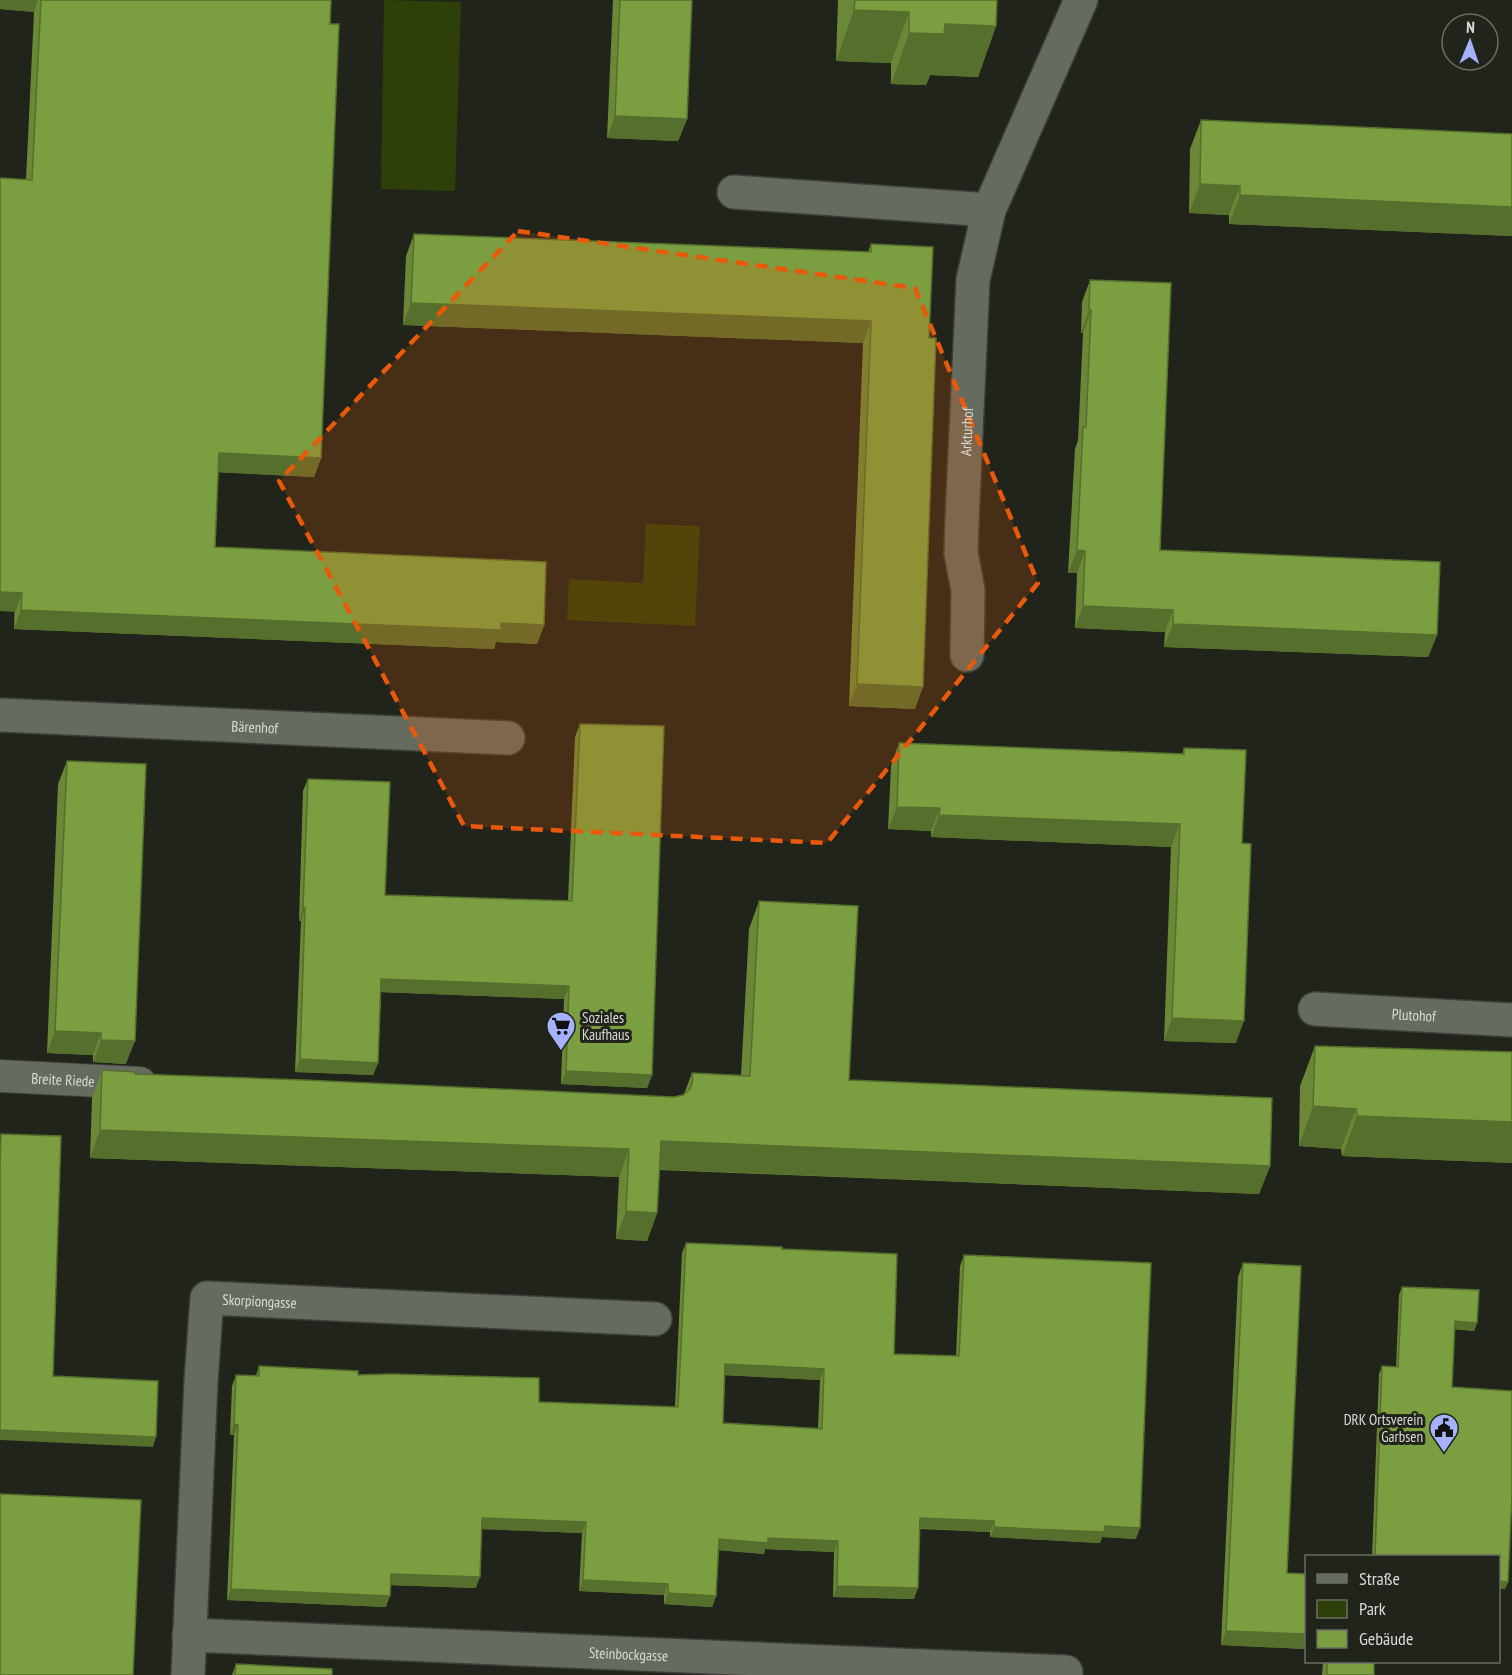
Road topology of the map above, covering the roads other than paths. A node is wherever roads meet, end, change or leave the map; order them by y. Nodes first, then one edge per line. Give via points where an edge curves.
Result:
1 (1081, 0) edge
2 (734, 192) dead end
3 (989, 210) junction
4 (967, 656) dead end
5 (0, 714) edge
6 (508, 738) dead end
7 (1315, 1009) dead end
8 (1512, 1020) edge
9 (0, 1076) edge
10 (168, 1084) edge
11 (655, 1319) dead end
12 (189, 1635) junction
13 (1066, 1672) dead end
14 (188, 1675) edge

1 - 3 street, Arkturhof
2 - 3 street
3 - 4 street, Arkturhof via 973,280 969,345 962,553 968,590
5 - 6 street, Bärenhof
7 - 8 street, Plutohof
9 - 10 street, Breite Riede
11 - 12 street, Skorpiongasse via 207,1298
12 - 13 street, Steinbockgasse
12 - 14 street, Skorpiongasse

